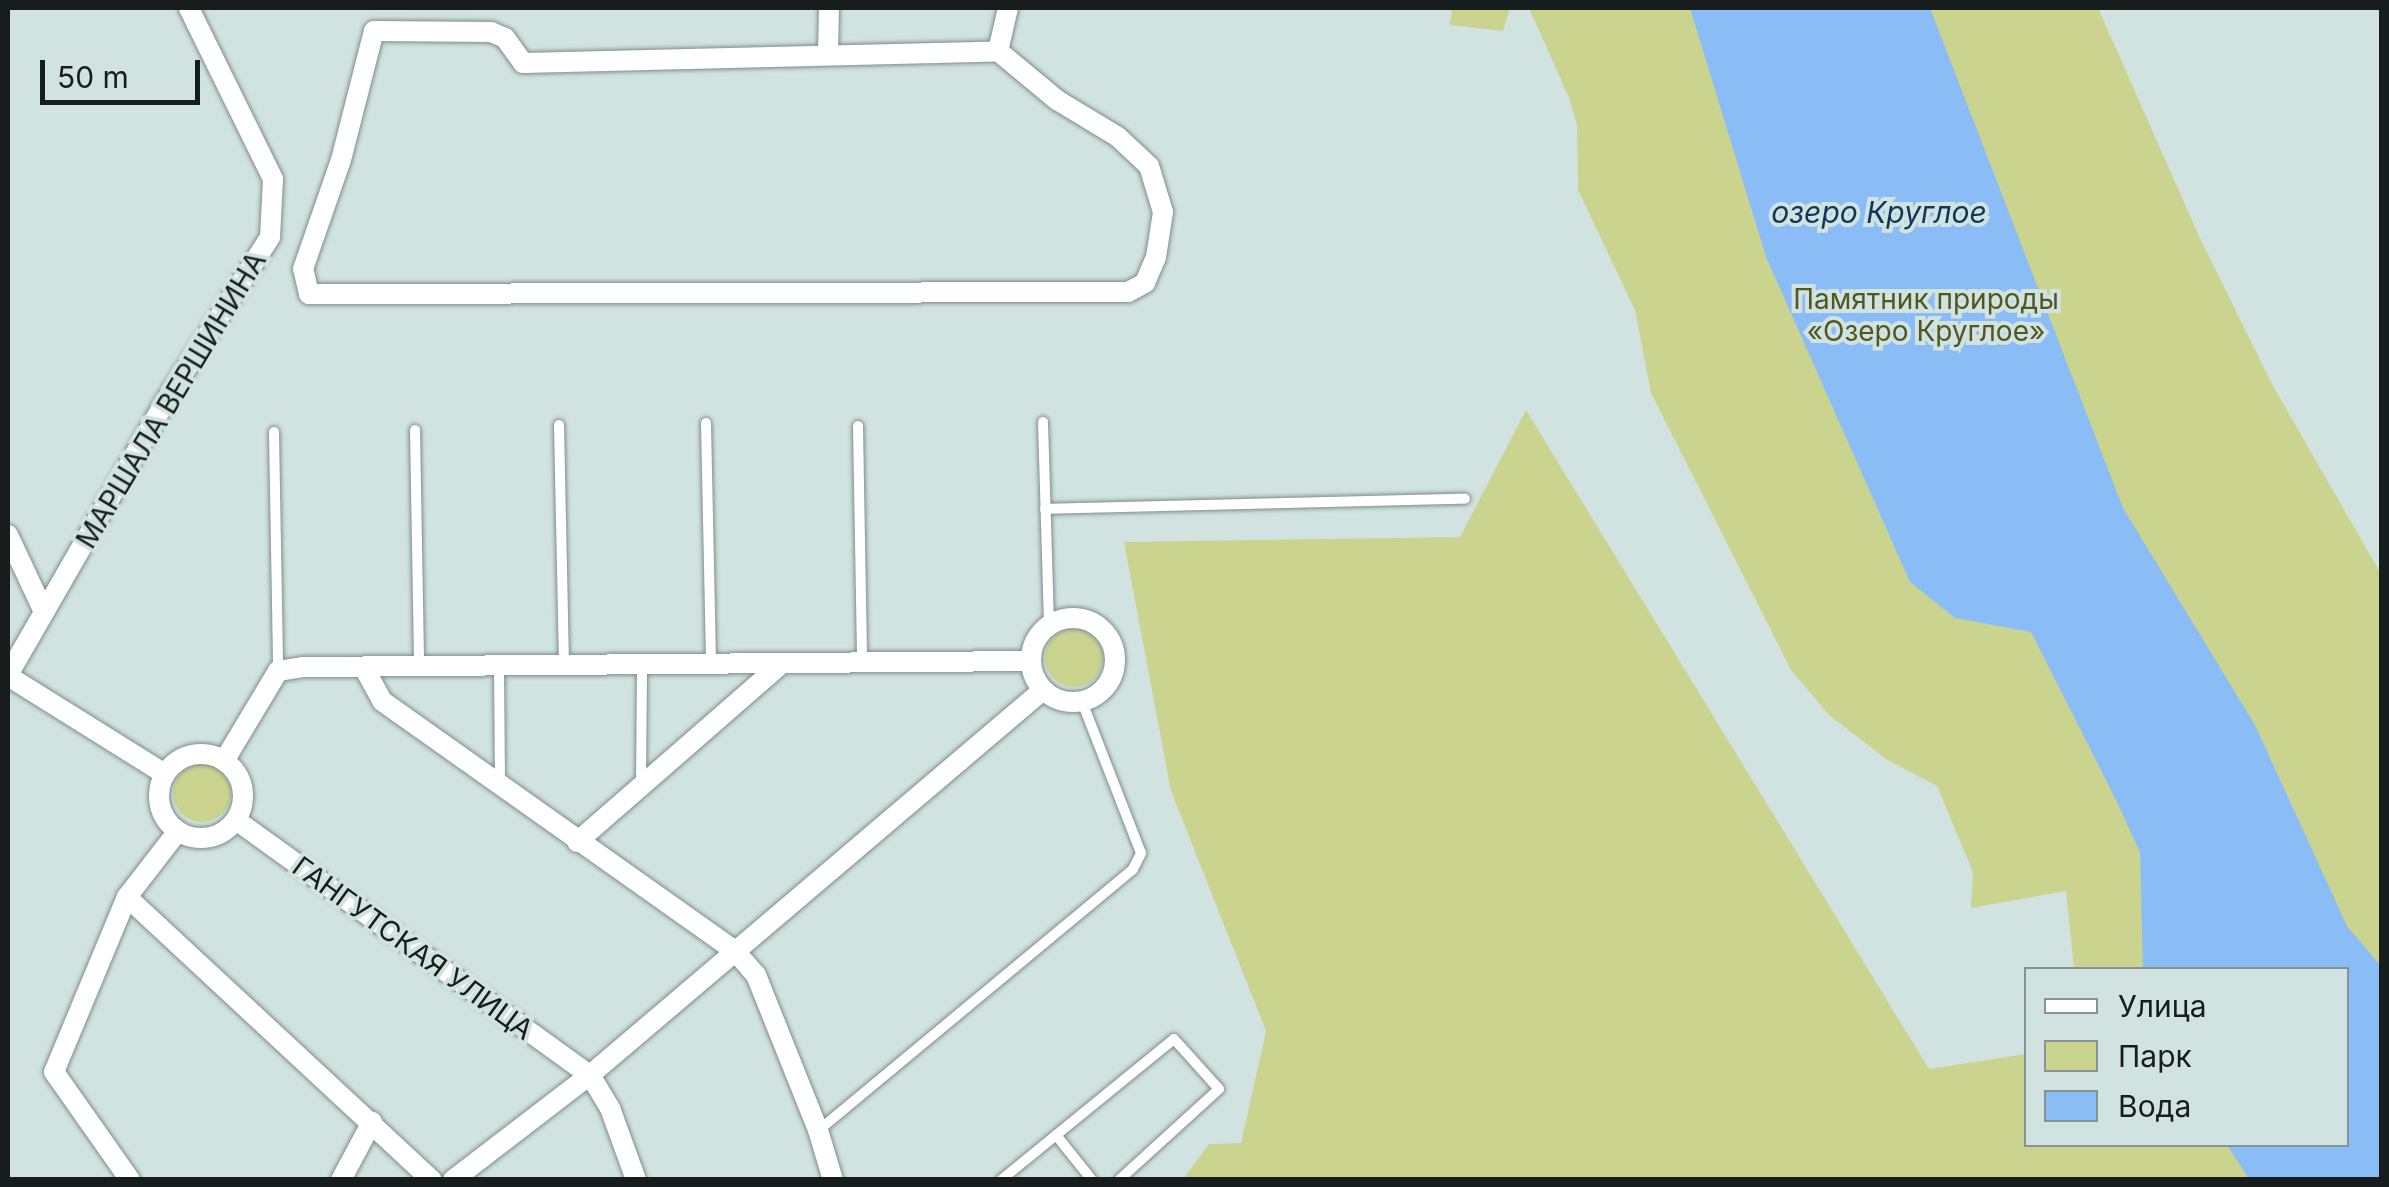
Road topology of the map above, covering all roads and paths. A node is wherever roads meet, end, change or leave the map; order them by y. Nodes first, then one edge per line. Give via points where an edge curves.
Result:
1 (188, 8) edge
2 (829, 8) edge
3 (1008, 8) edge
4 (998, 51) junction
5 (828, 54) junction
6 (1043, 422) dead end
7 (706, 423) dead end
8 (559, 425) dead end
9 (858, 426) dead end
10 (415, 430) dead end
11 (274, 432) dead end
12 (1465, 498) dead end
13 (1046, 509) junction
14 (8, 535) edge
15 (44, 612) junction
16 (1049, 625) junction
17 (1030, 661) junction
18 (862, 662) junction
19 (782, 663) junction
20 (711, 664) junction
21 (642, 665) junction
22 (564, 666) junction
23 (499, 667) junction
24 (364, 668) junction
25 (419, 668) junction
26 (278, 671) junction
27 (8, 675) edge
28 (1043, 690) junction
29 (1082, 702) junction
30 (224, 761) junction
31 (165, 774) junction
32 (500, 782) junction
33 (641, 786) junction
34 (236, 820) junction
35 (178, 831) junction
36 (576, 842) junction
37 (127, 897) junction
38 (735, 951) junction
39 (590, 1075) junction
40 (372, 1122) junction
41 (818, 1130) junction
42 (1056, 1135) junction
43 (130, 1180) edge
44 (342, 1180) edge
45 (432, 1180) edge
46 (454, 1180) edge
47 (636, 1180) edge
48 (833, 1180) edge
49 (1001, 1180) edge
50 (1092, 1180) edge
51 (1119, 1180) edge

1 - 15 street, МАРШАЛА ВЕРШИНИНА via 274,180 270,237
2 - 5 street
3 - 4 street
4 - 5 street
4 - 5 street via 1149,166 1164,212 1145,284 1128,292 318,296 302,280 374,31 491,32 505,38 523,63
6 - 13 lane
7 - 20 lane
8 - 22 lane
9 - 18 lane
10 - 25 lane
11 - 26 lane
12 - 13 lane
13 - 16 lane
14 - 15 street
15 - 27 street, МАРШАЛА ВЕРШИНИНА
16 - 17 street via 1036,638
16 - 29 street via 1086,619 1114,647 1106,688
17 - 18 street
17 - 28 street
18 - 19 street
19 - 20 street
19 - 33 street
20 - 21 street
21 - 22 street
21 - 33 lane
22 - 23 street
23 - 25 street
23 - 32 lane
24 - 25 street
24 - 26 street
24 - 32 street via 382,701
26 - 30 street
27 - 31 street
28 - 29 street
28 - 38 street
29 - 41 lane via 1142,852 1133,869
30 - 31 street via 186,756
30 - 34 street via 244,794
31 - 35 street via 159,802
32 - 36 street
33 - 36 street
34 - 35 street via 212,836
34 - 39 street, ГАНГУТСКАЯ УЛИЦА
35 - 37 street
36 - 38 street
37 - 40 street
37 - 43 street via 54,1072
38 - 39 street
38 - 41 street via 756,975
39 - 46 street
39 - 47 street, ГАНГУТСКАЯ УЛИЦА via 610,1108
40 - 44 street
40 - 45 street
41 - 48 street
42 - 49 lane
42 - 50 lane
42 - 51 lane via 1174,1039 1219,1089

